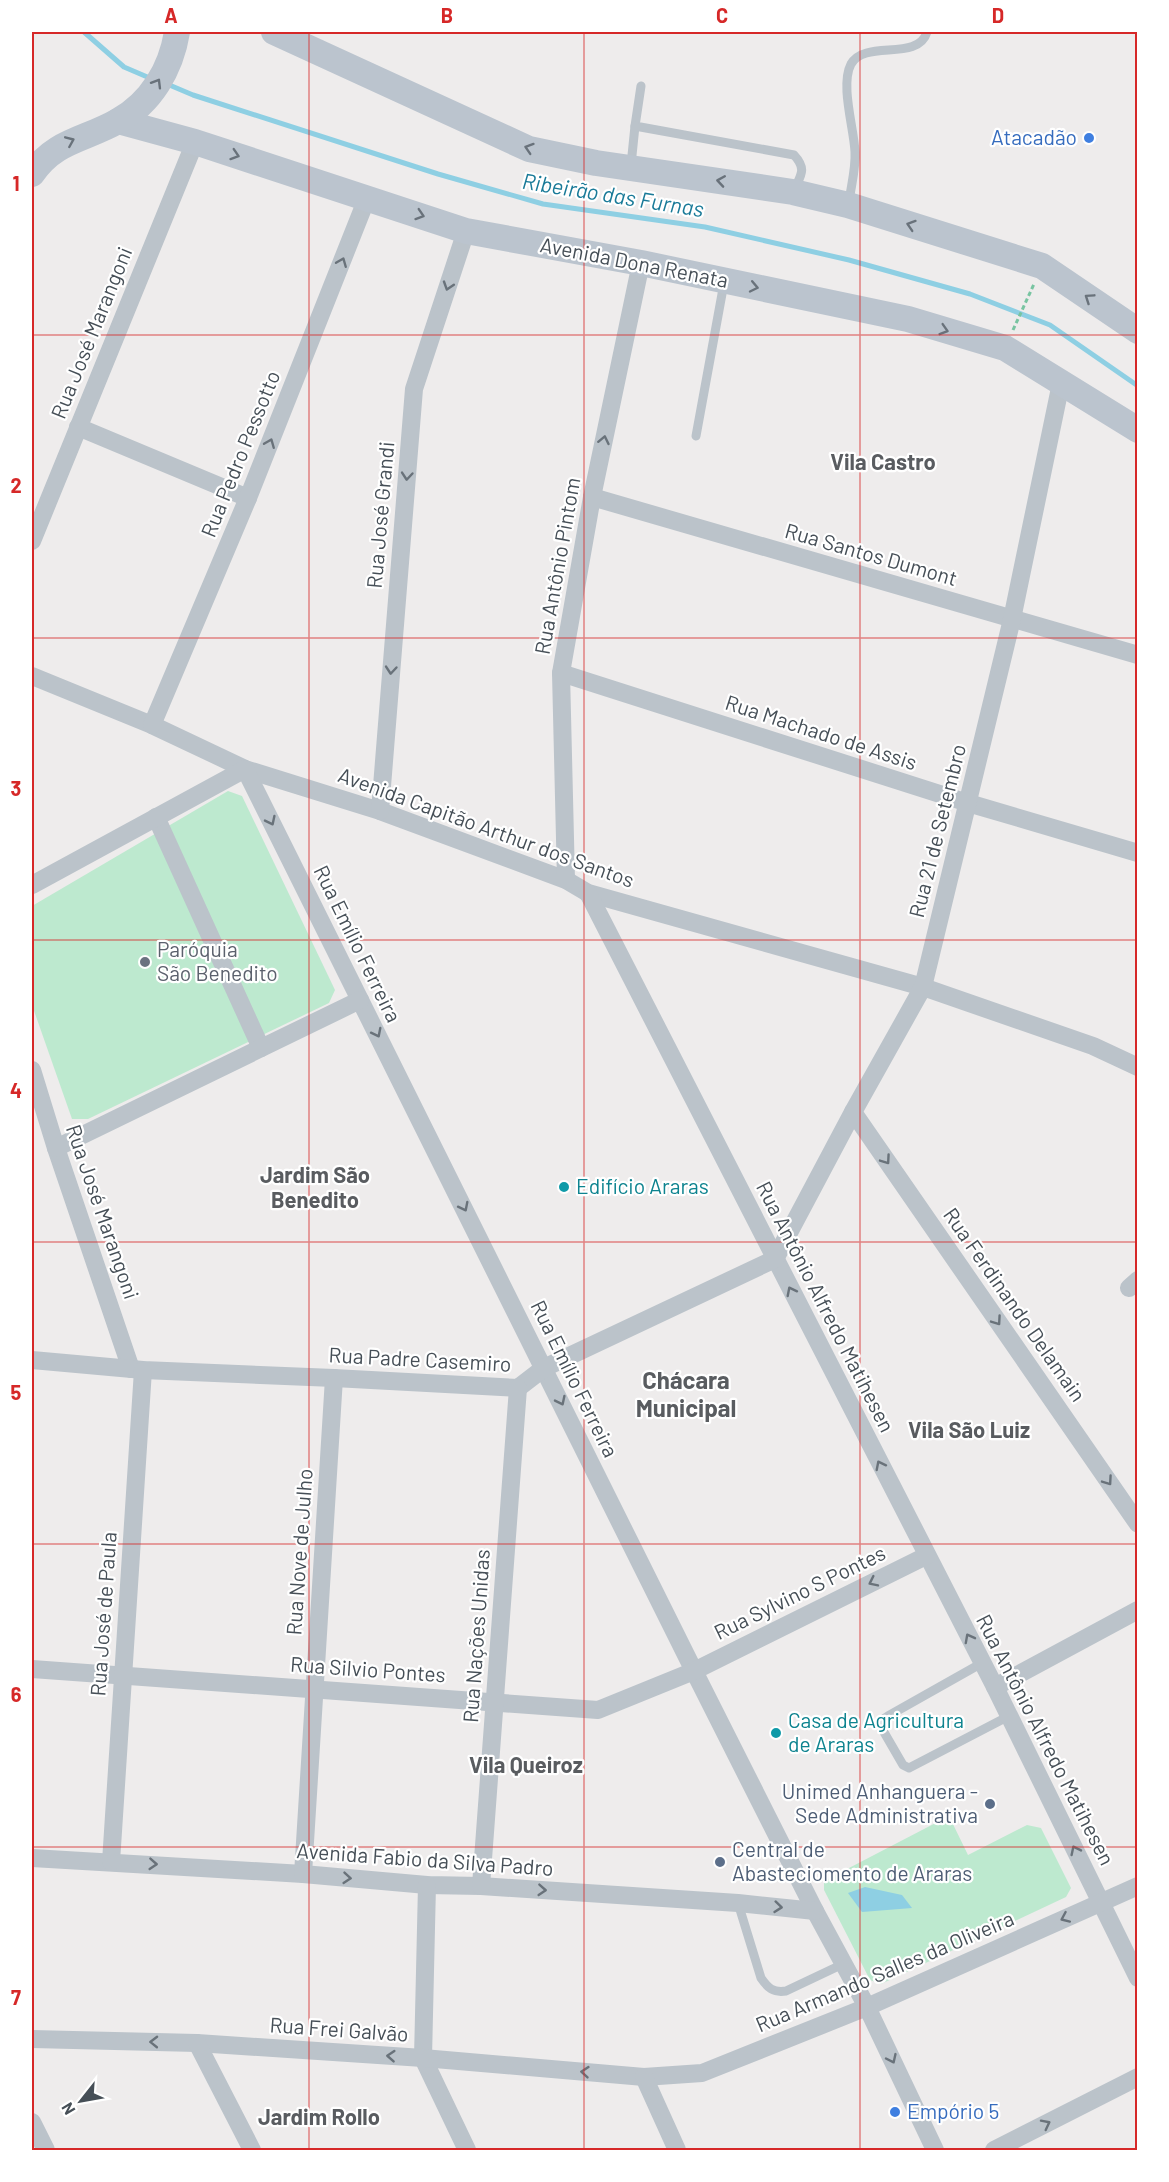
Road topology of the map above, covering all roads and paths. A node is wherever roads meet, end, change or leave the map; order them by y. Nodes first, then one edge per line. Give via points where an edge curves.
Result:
1 (177, 32) edge
2 (274, 32) edge
3 (927, 32) edge
4 (640, 86) dead end
5 (118, 121) junction
6 (635, 126) junction
7 (195, 142) junction
8 (631, 167) junction
9 (32, 174) edge
10 (793, 192) junction
11 (367, 198) junction
12 (848, 205) junction
13 (466, 231) junction
14 (641, 263) junction
15 (1042, 266) junction
16 (725, 281) junction
17 (1137, 331) edge
18 (1005, 348) junction
19 (1061, 383) junction
20 (78, 427) junction
21 (1137, 430) edge
22 (696, 436) dead end
23 (248, 498) junction
24 (592, 498) junction
25 (32, 541) edge
26 (1012, 620) junction
27 (1137, 655) edge
28 (561, 673) junction
29 (32, 676) edge
30 (152, 725) junction
31 (245, 769) junction
32 (968, 803) junction
33 (380, 812) junction
34 (156, 817) junction
35 (1137, 853) edge
36 (566, 880) junction
37 (32, 885) edge
38 (588, 893) junction
39 (923, 987) junction
40 (360, 1000) junction
41 (261, 1048) junction
42 (1137, 1067) edge
43 (32, 1070) edge
44 (853, 1112) junction
45 (56, 1148) junction
46 (775, 1259) junction
47 (32, 1359) edge
48 (544, 1368) junction
49 (137, 1369) junction
50 (334, 1378) junction
51 (518, 1388) junction
52 (1137, 1524) edge
53 (926, 1556) junction
54 (1137, 1610) edge
55 (982, 1663) junction
56 (32, 1669) edge
57 (694, 1671) junction
58 (122, 1674) junction
59 (314, 1688) junction
60 (995, 1688) junction
61 (495, 1702) junction
62 (1009, 1716) junction
63 (32, 1858) edge
64 (111, 1862) junction
65 (303, 1874) junction
66 (427, 1885) junction
67 (481, 1886) junction
68 (1137, 1886) edge
69 (1101, 1902) junction
70 (738, 1903) junction
71 (815, 1911) junction
72 (843, 1964) junction
73 (1137, 1978) edge
74 (867, 2007) junction
75 (32, 2039) edge
76 (197, 2043) junction
77 (423, 2058) junction
78 (644, 2077) junction
79 (1137, 2077) edge
80 (32, 2122) edge
81 (46, 2151) edge
82 (252, 2151) edge
83 (467, 2151) edge
84 (677, 2151) edge
85 (935, 2151) edge
86 (994, 2151) edge

5 -> 1 main road via 147,100 168,66
8 -> 2 main road via 529,149
3 - 12 lane via 916,46 869,52 853,61 847,76 855,154
4 - 6 lane
5 - 7 main road, Avenida Dona Renata
9 -> 5 main road via 60,146
6 - 8 lane
6 - 10 lane via 794,156 803,171
7 -> 11 main road, Avenida Dona Renata
7 - 20 street, Rua José Marangoni
10 -> 8 main road
10 - 12 main road
11 -> 13 main road, Avenida Dona Renata
23 -> 11 street, Rua Pedro Pessotto
15 -> 12 main road
13 - 14 main road, Avenida Dona Renata
13 -> 33 street, Rua José Grandi via 414,389
14 - 16 main road, Avenida Dona Renata
24 -> 14 street, Rua Antônio Pintom
17 -> 15 main road
15 - 18 path
16 -> 18 main road, Avenida Dona Renata via 908,319
16 - 22 lane
18 - 19 main road, Avenida Dona Renata
19 - 21 main road, Avenida Dona Renata
19 - 26 street, Rua 21 de Setembro
20 - 23 street
20 - 25 street, Rua José Marangoni
23 - 30 street, Rua Pedro Pessotto
24 - 26 street, Rua Santos Dumont
24 - 28 street, Rua Antônio Pintom
26 - 27 street, Rua Santos Dumont
26 - 32 street, Rua 21 de Setembro
28 - 32 street, Rua Machado de Assis
28 - 36 street, Rua Antônio Pintom
29 - 30 street, Avenida Capitão Arthur dos Santos
30 - 31 street, Avenida Capitão Arthur dos Santos
31 - 33 street, Avenida Capitão Arthur dos Santos
31 - 34 street
31 -> 40 street, Rua Emílio Ferreira
32 - 35 street, Rua Machado de Assis
32 - 39 street, Rua 21 de Setembro
33 - 36 street, Avenida Capitão Arthur dos Santos
34 - 37 street
34 - 41 street
36 - 38 street, Avenida Capitão Arthur dos Santos
38 - 39 street, Avenida Capitão Arthur dos Santos
38 - 46 street, Rua Antônio Alfredo Matihesen
39 - 42 street, Avenida Capitão Arthur dos Santos via 1093,1046
39 - 44 street, Rua 21 de Setembro
40 - 41 street
40 -> 48 street, Rua Emílio Ferreira
41 - 45 street
43 - 45 street, Rua José Marangoni
44 - 46 street, Rua 21 de Setembro
44 -> 52 street, Rua Ferdinando Delamain
45 - 49 street, Rua José Marangoni
46 - 48 street, Rua Padre Casemiro
53 -> 46 street, Rua Antônio Alfredo Matihesen
47 - 49 street, Rua Padre Casemiro
48 - 51 street, Rua Padre Casemiro
48 -> 57 street, Rua Emílio Ferreira
49 - 50 street, Rua Padre Casemiro
49 - 58 street, Rua José de Paula
50 - 51 street, Rua Padre Casemiro
50 - 59 street, Rua Nove de Julho
51 - 61 street, Rua Nações Unidas
55 -> 53 street, Rua Antônio Alfredo Matihesen
53 -> 57 street, Rua Sylvino S Pontes
54 - 60 street
55 - 60 street, Rua Antônio Alfredo Matihesen
55 - 62 lane via 888,1716 880,1727 903,1765 909,1768
56 - 58 street, Rua Silvio Pontes
57 - 61 street, Rua Silvio Pontes via 598,1710
57 - 71 street, Rua Emílio Ferreira
58 - 59 street, Rua Silvio Pontes
58 - 64 street, Rua José de Paula
59 - 61 street, Rua Silvio Pontes
59 - 65 street, Rua Nove de Julho
60 - 62 street, Rua Antônio Alfredo Matihesen
61 - 67 street, Rua Nações Unidas
69 -> 62 street, Rua Antônio Alfredo Matihesen
63 - 64 street, Avenida Fabio da Silva Padro
64 -> 65 street, Avenida Fabio da Silva Padro
65 -> 66 street, Avenida Fabio da Silva Padro
66 - 67 street, Avenida Fabio da Silva Padro
66 - 77 street
67 -> 70 street, Avenida Fabio da Silva Padro
68 - 69 street, Rua Armando Salles da Oliveira
69 - 73 street, Rua Antônio Alfredo Matihesen
69 -> 74 street, Rua Armando Salles da Oliveira
70 -> 71 street, Avenida Fabio da Silva Padro
70 - 72 lane via 767,1987 776,1992 786,1991
71 - 72 street, Rua Emílio Ferreira
72 - 74 street, Rua Emílio Ferreira
74 - 78 street, Rua Armando Salles da Oliveira via 702,2073
74 -> 85 street, Rua Emílio Ferreira
76 -> 75 street, Rua Frei Galvão
77 -> 76 street, Rua Frei Galvão
76 - 82 street
78 -> 77 street, Rua Frei Galvão
77 - 83 street
78 - 84 street
86 -> 79 street
80 - 81 street

